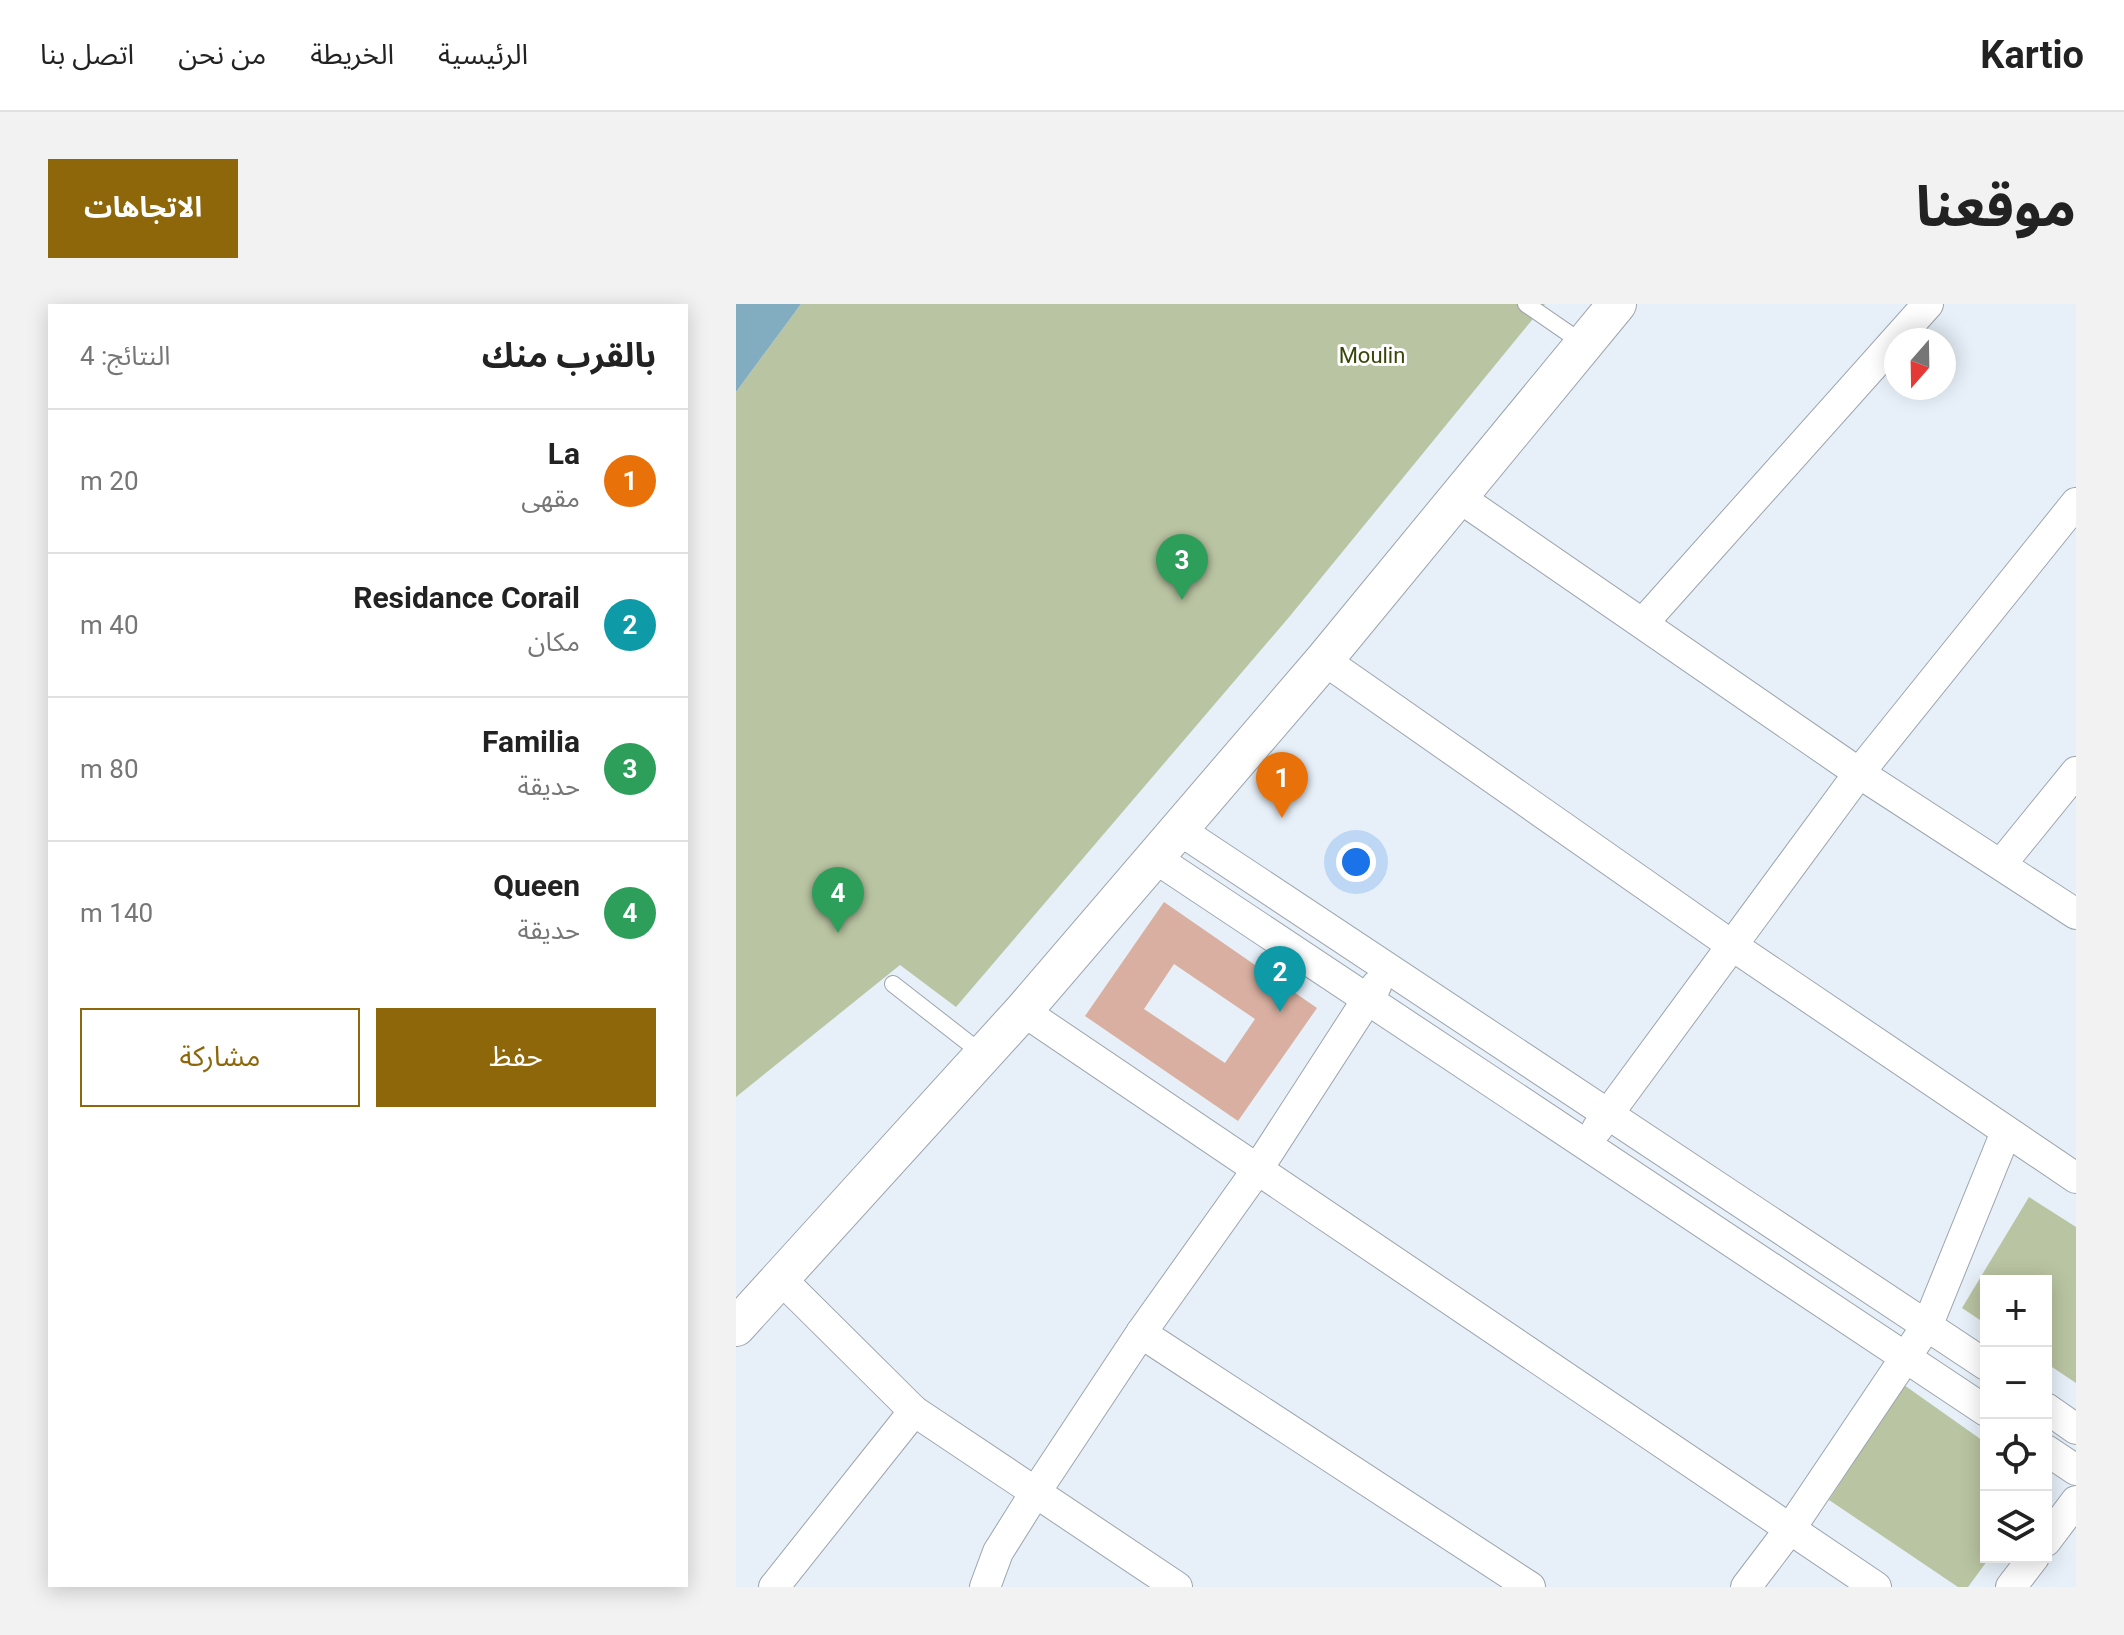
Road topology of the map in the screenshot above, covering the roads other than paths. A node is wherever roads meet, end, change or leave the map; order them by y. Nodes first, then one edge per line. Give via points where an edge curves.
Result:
1 (1526, 304) edge
2 (1617, 304) edge
3 (1928, 304) edge
4 (1584, 344) junction
5 (1460, 498) junction
6 (2076, 503) edge
7 (1643, 623) junction
8 (1324, 660) junction
9 (2076, 772) edge
10 (1859, 773) junction
11 (1178, 829) junction
12 (1155, 858) junction
13 (2002, 863) junction
14 (2076, 914) edge
15 (1730, 944) junction
16 (1388, 968) junction
17 (893, 984) dead end
18 (1367, 1001) junction
19 (1023, 1011) junction
20 (984, 1055) junction
21 (1608, 1114) junction
22 (2006, 1132) junction
23 (1587, 1143) junction
24 (1257, 1170) junction
25 (2076, 1178) edge
26 (782, 1280) junction
27 (1928, 1324) junction
28 (736, 1327) edge
29 (1141, 1333) junction
30 (1907, 1356) junction
31 (1980, 1361) edge
32 (1980, 1407) edge
33 (914, 1411) junction
34 (2052, 1412) edge
35 (2076, 1429) edge
36 (2052, 1454) edge
37 (2076, 1470) edge
38 (1035, 1493) junction
39 (2076, 1501) edge
40 (1790, 1529) junction
41 (2052, 1533) edge
42 (2029, 1563) edge
43 (1166, 1584) edge
44 (774, 1587) edge
45 (985, 1587) edge
46 (1530, 1587) edge
47 (1746, 1587) edge
48 (1876, 1587) edge
49 (2011, 1587) edge

1 - 4 lane
2 - 4 street
3 - 7 street
4 - 5 street
5 - 7 street
5 - 8 street
6 - 10 street
7 - 10 street
8 - 11 street
8 - 15 street
9 - 13 street
10 - 13 street
10 - 15 street
11 - 12 street
11 - 16 street
12 - 18 street
12 - 19 street
13 - 14 street
15 - 21 street
15 - 22 street
16 - 18 street
16 - 21 street
17 - 20 lane
18 - 23 street
18 - 24 street
19 - 20 street
19 - 24 street
20 - 26 street
21 - 23 street
21 - 27 street
22 - 25 street
22 - 27 street
23 - 30 street
24 - 29 street
24 - 40 street
26 - 28 street
26 - 33 street
27 - 30 street
27 - 31 street
29 - 38 street
29 - 46 street
30 - 32 street
30 - 40 street
33 - 38 street
33 - 44 street
34 - 35 street
36 - 37 street
38 - 43 street
38 - 45 street via 998,1552
39 - 41 street
40 - 47 street
40 - 48 street
42 - 49 street

